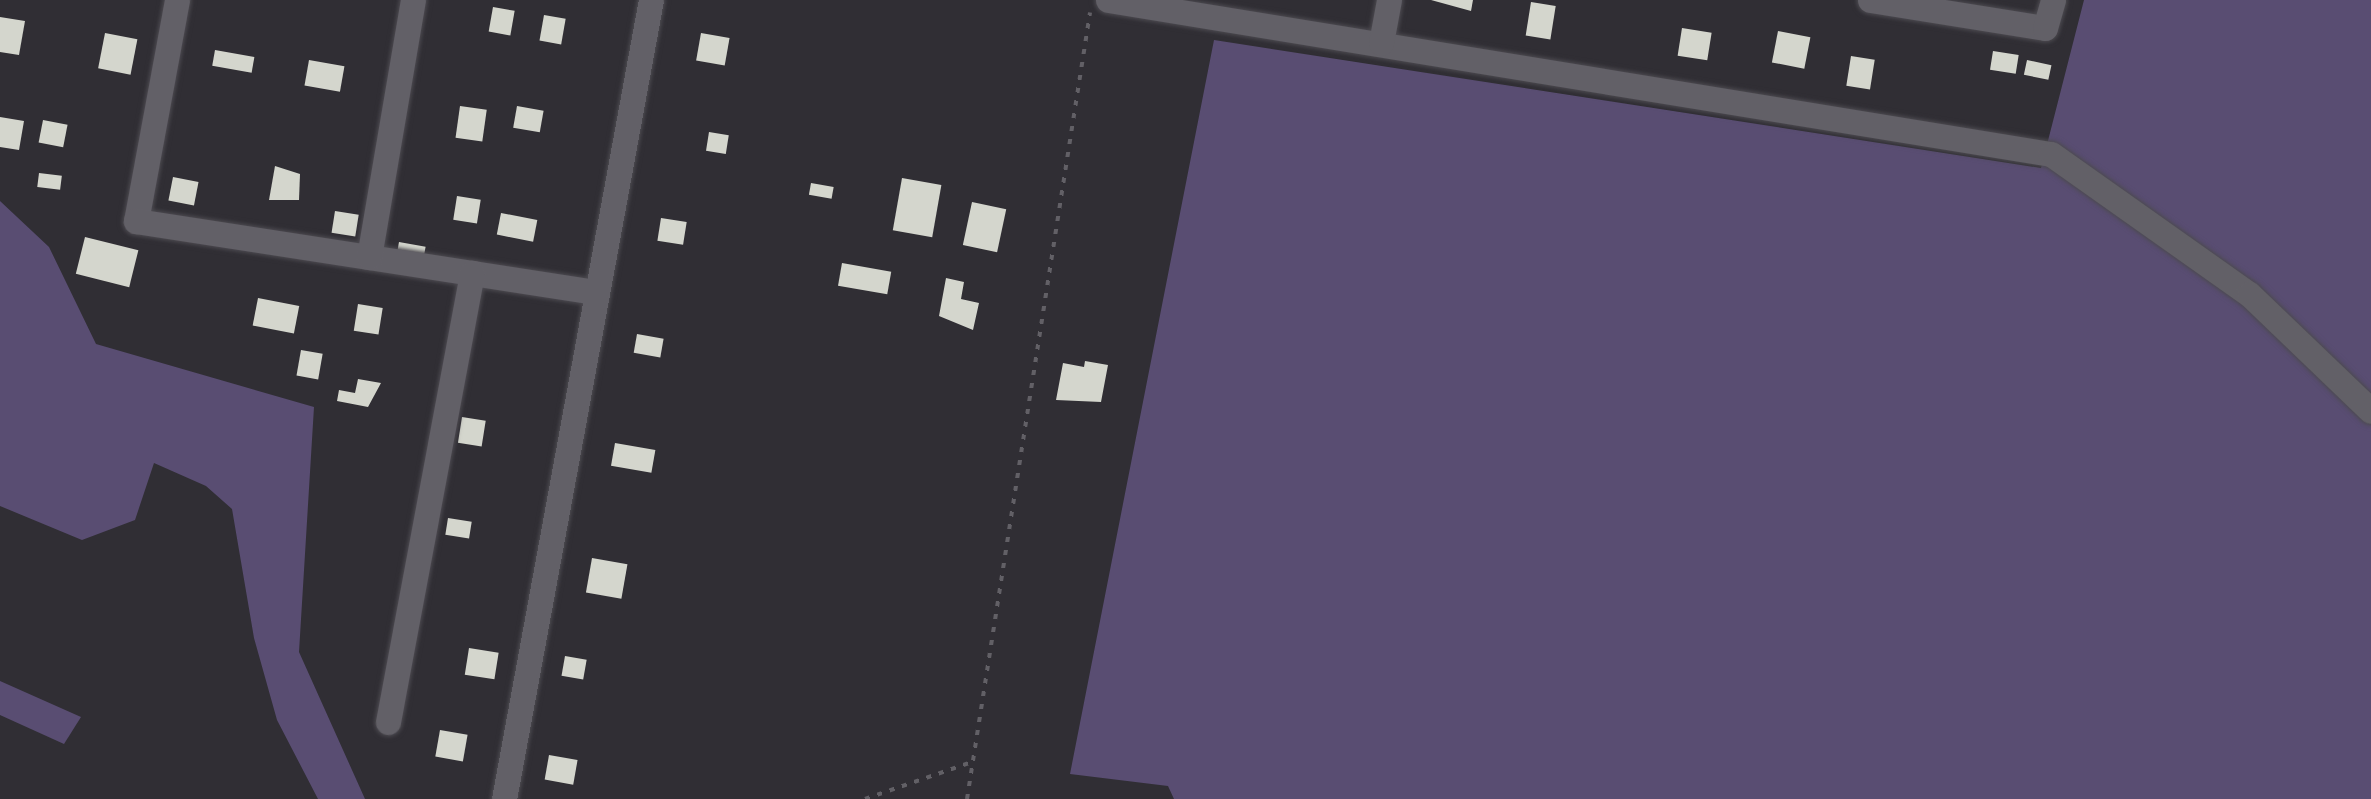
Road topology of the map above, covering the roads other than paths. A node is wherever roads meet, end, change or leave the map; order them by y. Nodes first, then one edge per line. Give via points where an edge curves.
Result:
1 (178, 0) edge
2 (413, 0) edge
3 (651, 0) edge
4 (1108, 0) edge
5 (1389, 0) edge
6 (1870, 0) edge
7 (2053, 0) edge
8 (1381, 43) junction
9 (369, 258) junction
10 (472, 273) junction
11 (597, 292) junction
12 (2371, 411) edge
13 (388, 722) dead end
14 (504, 799) edge

1 - 9 street via 136,221
2 - 9 street
3 - 11 street
4 - 8 street
5 - 8 street
6 - 7 street via 2046,28
8 - 12 street via 2051,154 2248,294
9 - 10 street
10 - 11 street
10 - 13 street
11 - 14 street

